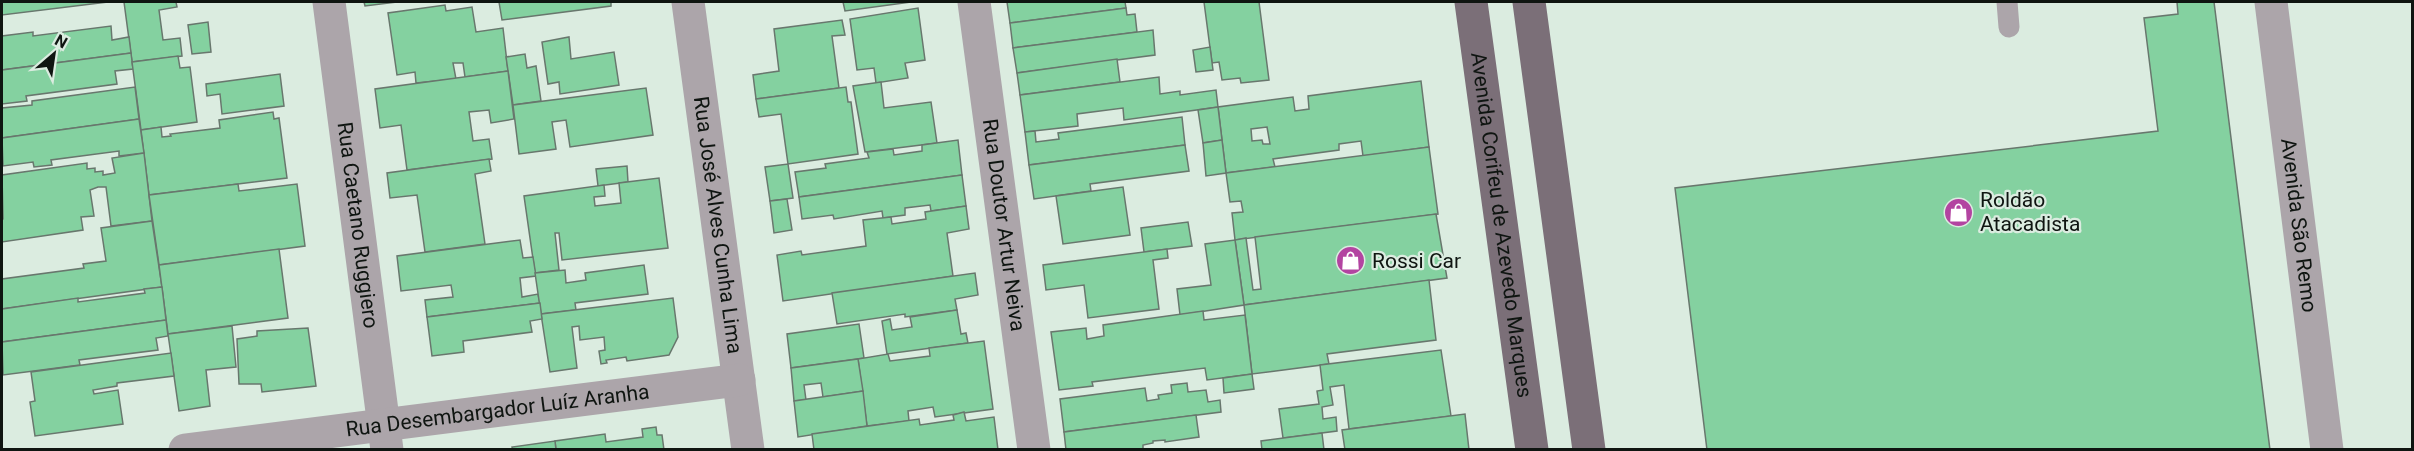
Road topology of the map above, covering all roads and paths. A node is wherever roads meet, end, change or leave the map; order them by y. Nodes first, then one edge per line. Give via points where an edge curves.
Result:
1 (329, 2) edge
2 (688, 2) edge
3 (974, 2) edge
4 (1471, 2) edge
5 (1529, 2) edge
6 (2007, 2) edge
7 (2271, 2) edge
8 (2009, 27) dead end
9 (739, 380) junction
10 (385, 437) edge
11 (185, 450) edge
12 (748, 450) edge
13 (1034, 450) edge
14 (1532, 450) edge
15 (1589, 450) edge
16 (2326, 450) edge

1 - 10 street, Rua Caetano Ruggiero
2 - 9 street, Rua José Alves Cunha Lima
3 - 13 street, Rua Doutor Artur Neiva
4 - 14 main road, Avenida Corifeu de Azevedo Marques
5 - 15 main road
6 - 8 lane
7 - 16 street, Avenida São Remo
9 - 10 street, Rua Desembargador Luíz Aranha
9 - 12 street, Rua José Alves Cunha Lima
10 - 11 street, Rua Desembargador Luíz Aranha

